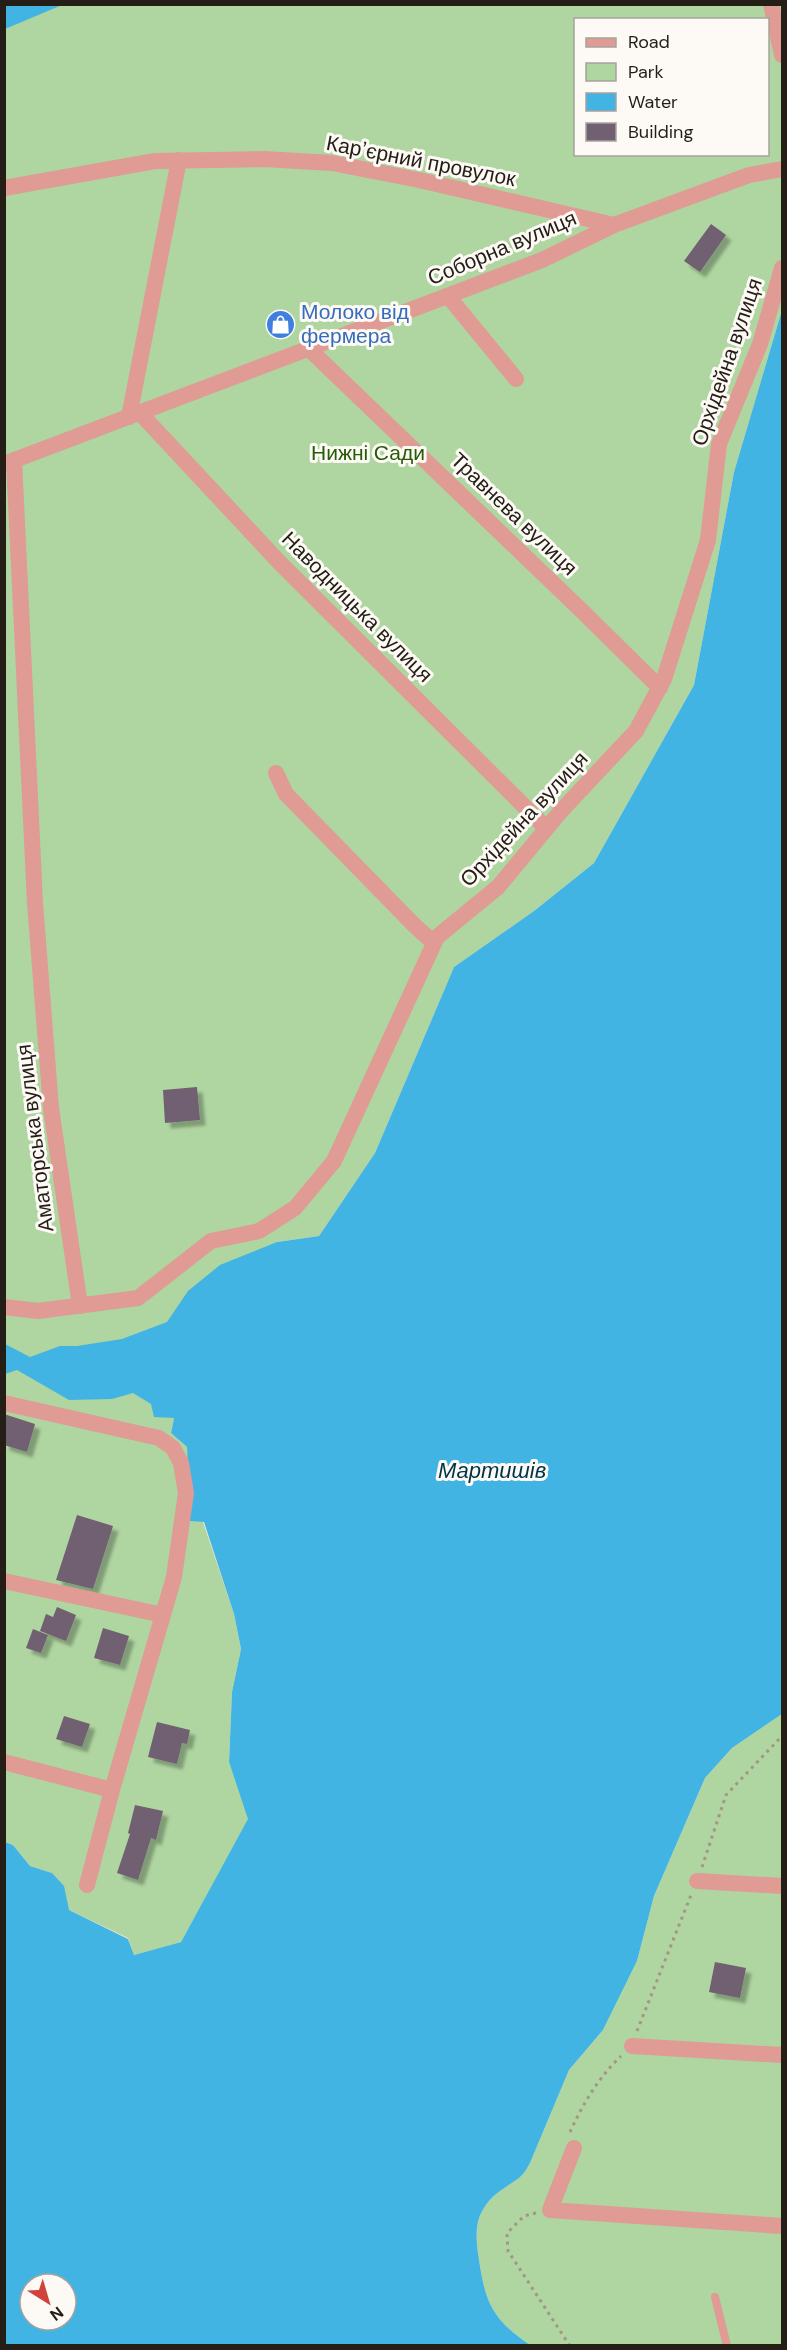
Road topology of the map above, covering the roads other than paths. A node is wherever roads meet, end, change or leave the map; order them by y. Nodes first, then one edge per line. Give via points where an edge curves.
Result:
1 (771, 4) edge
2 (783, 55) edge
3 (179, 160) junction
4 (783, 169) edge
5 (4, 188) edge
6 (614, 225) junction
7 (783, 268) edge
8 (448, 296) junction
9 (309, 350) junction
10 (516, 380) dead end
11 (134, 415) junction
12 (9, 462) edge
13 (660, 688) junction
14 (276, 773) dead end
15 (546, 828) junction
16 (434, 943) junction
17 (80, 1306) junction
18 (4, 1307) edge
19 (4, 1402) edge
20 (4, 1581) edge
21 (163, 1615) junction
22 (4, 1762) edge
23 (112, 1790) junction
24 (697, 1881) road end
25 (87, 1885) dead end
26 (783, 1886) edge
27 (632, 2046) road end
28 (783, 2055) edge
29 (574, 2148) road end
30 (783, 2226) edge
31 (715, 2297) dead end
32 (727, 2346) edge

1 - 2 street
3 - 5 street, Карʼєрний провулок
3 - 6 street, Карʼєрний провулок via 332,163
3 - 11 street
4 - 6 street, Соборна вулиця via 749,175
6 - 8 street, Соборна вулиця via 542,260
7 - 13 street, Орхідейна вулиця via 760,345 719,444 708,540
8 - 9 street, Соборна вулиця
8 - 10 street
9 - 11 street, Соборна вулиця
9 - 13 street, Травнева вулиця
11 - 12 street, Соборна вулиця
11 - 15 street, Наводницька вулиця
12 - 17 street, Аматорська вулиця via 51,1108
13 - 15 street, Орхідейна вулиця via 636,731
14 - 16 street via 286,794
15 - 16 street, Орхідейна вулиця via 498,887
16 - 17 street, Орхідейна вулиця via 334,1161 295,1208 259,1231 211,1240 138,1298
17 - 18 street, Орхідейна вулиця via 38,1311
19 - 21 street via 159,1438 173,1448 181,1463 186,1493 174,1577
20 - 21 street
21 - 23 street
22 - 23 street
23 - 25 street
24 - 26 street
27 - 28 street
29 - 30 street via 549,2210
31 - 32 lane

